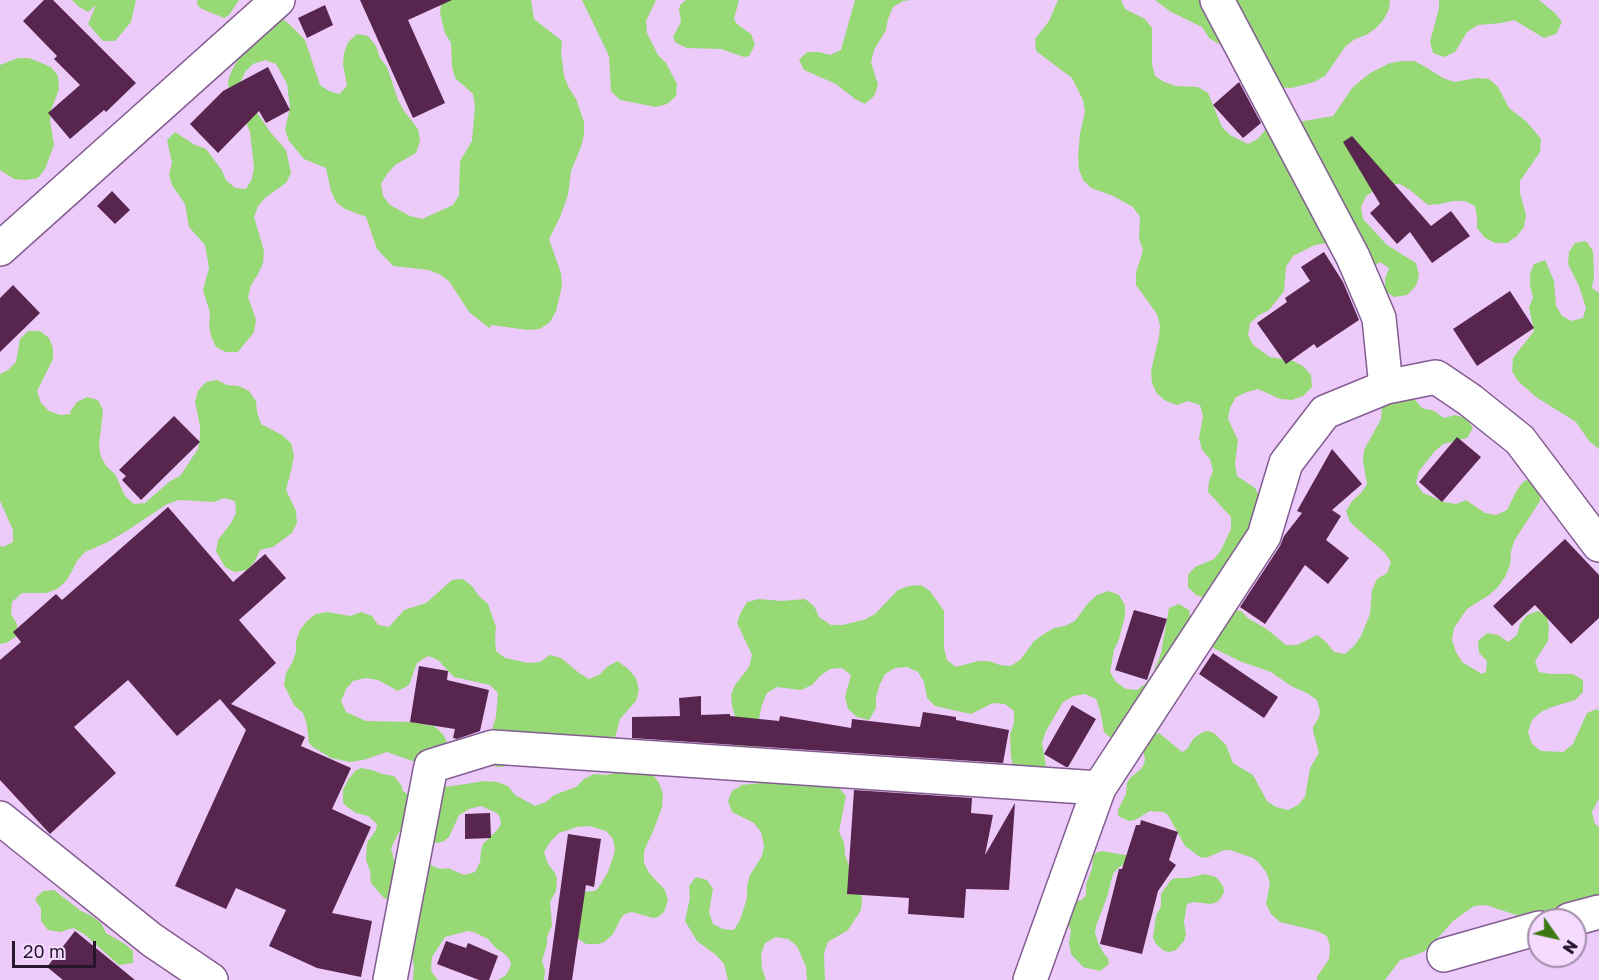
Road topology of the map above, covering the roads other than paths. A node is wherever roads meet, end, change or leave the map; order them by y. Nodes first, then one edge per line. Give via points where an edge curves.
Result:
1 (278, 0) edge
2 (1217, 0) edge
3 (0, 249) edge
4 (1386, 387) junction
5 (1599, 545) edge
6 (1099, 788) junction
7 (0, 818) edge
8 (1527, 931) edge
9 (1444, 955) dead end
10 (211, 980) edge
11 (390, 980) edge
12 (1030, 980) edge

1 - 3 street
2 - 4 street via 1353,257 1379,318
4 - 5 street via 1436,377 1470,400 1521,440
4 - 6 street via 1325,412 1286,463 1264,536
6 - 11 street via 493,747 431,766
6 - 12 street
7 - 10 street via 152,940
8 - 9 street

